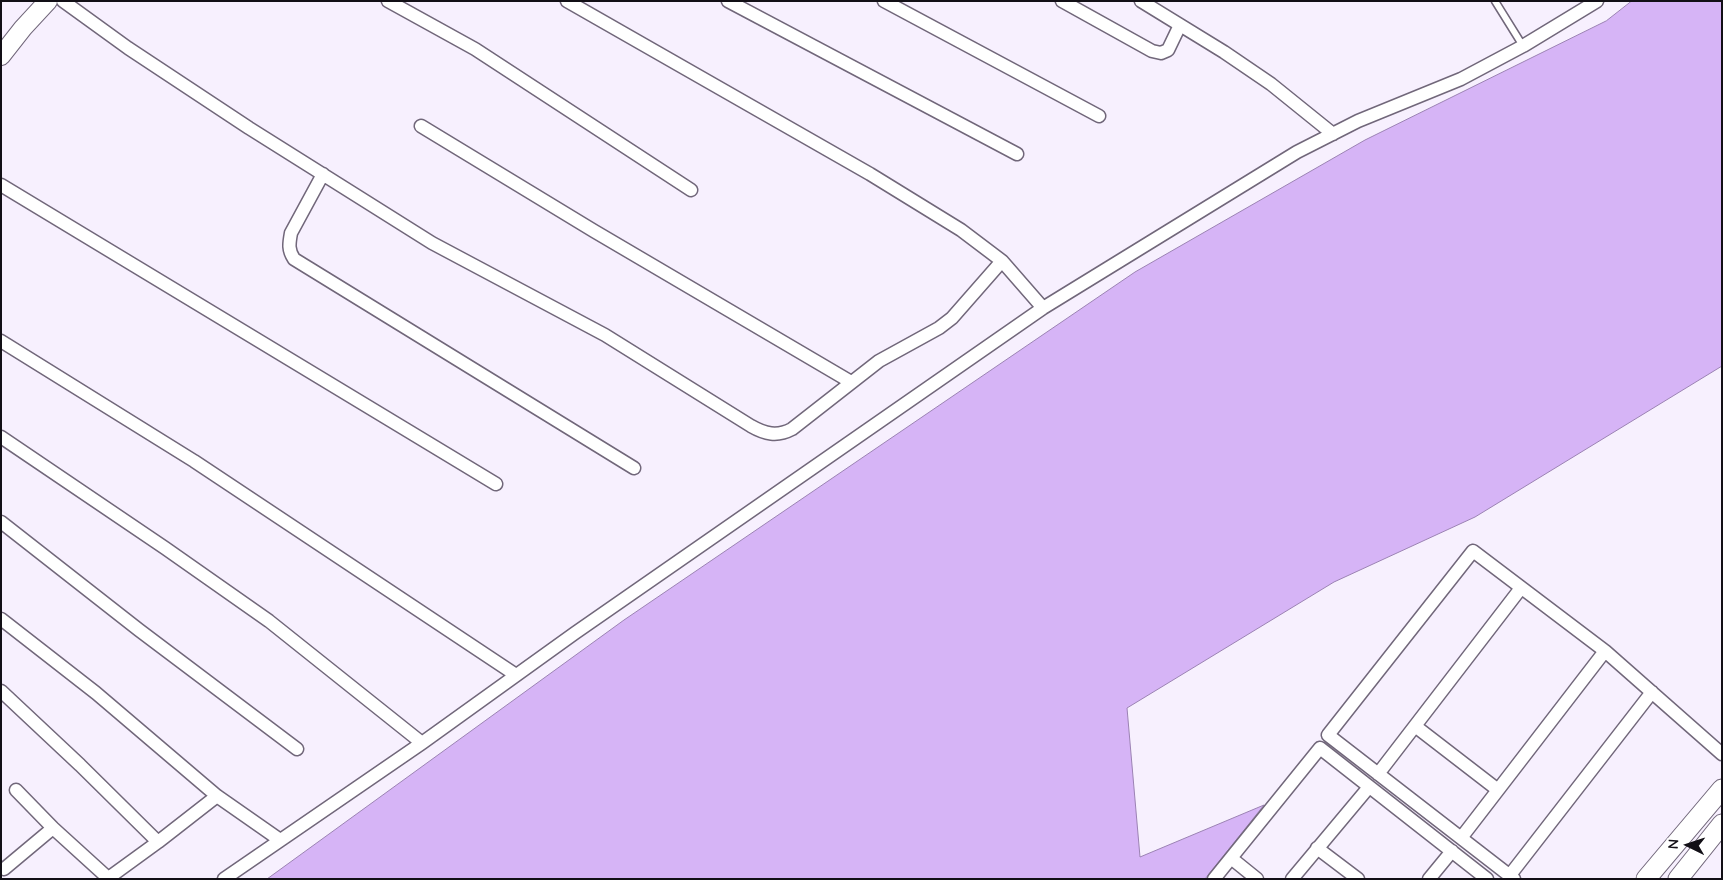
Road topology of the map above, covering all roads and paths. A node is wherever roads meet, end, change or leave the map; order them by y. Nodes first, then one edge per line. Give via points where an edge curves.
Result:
1 (48, 1) edge
2 (63, 1) edge
3 (388, 1) edge
4 (567, 1) edge
5 (728, 1) edge
6 (884, 1) edge
7 (1062, 1) edge
8 (1141, 1) edge
9 (1495, 1) edge
10 (1597, 1) edge
11 (1180, 25) junction
12 (1523, 46) junction
13 (1, 56) edge
14 (1099, 116) dead end
15 (421, 126) dead end
16 (1333, 134) junction
17 (1017, 154) dead end
18 (323, 174) junction
19 (1, 185) edge
20 (691, 190) dead end
21 (1002, 261) junction
22 (1043, 308) junction
23 (1, 341) edge
24 (851, 382) junction
25 (1, 437) edge
26 (634, 468) dead end
27 (496, 484) dead end
28 (1, 522) edge
29 (1521, 588) junction
30 (1, 619) edge
31 (1605, 651) junction
32 (516, 675) junction
33 (1, 691) edge
34 (1652, 692) junction
35 (1415, 726) junction
36 (422, 743) junction
37 (297, 749) dead end
38 (1722, 754) edge
39 (1378, 774) junction
40 (1369, 786) junction
41 (1722, 789) edge
42 (16, 790) dead end
43 (1498, 790) junction
44 (218, 796) junction
45 (1722, 824) edge
46 (54, 828) junction
47 (1461, 838) junction
48 (280, 840) junction
49 (158, 842) junction
50 (1317, 848) junction
51 (1452, 851) junction
52 (1230, 858) junction
53 (4, 869) dead end
54 (1512, 877) edge
55 (107, 878) edge
56 (224, 879) edge
57 (1214, 879) edge
58 (1257, 879) edge
59 (1292, 879) edge
60 (1358, 879) edge
61 (1429, 879) edge
62 (1487, 879) edge
63 (1646, 879) edge
64 (1678, 879) edge

1 - 13 street
2 - 18 street via 128,48
3 - 20 street via 475,49
4 - 21 street via 870,174 961,230
5 - 17 street
6 - 14 street
7 - 11 street via 1157,53 1168,50
8 - 11 street
9 - 12 lane
10 - 12 street
11 - 16 street via 1271,84
12 - 16 street via 1461,79
15 - 24 street
16 - 22 street via 1280,162
18 - 24 street via 432,243 605,335 760,431 783,434
18 - 26 street via 292,233 289,252 294,260
19 - 27 street
21 - 22 street
21 - 24 street via 940,328 879,361
22 - 32 street
23 - 32 street via 194,461
25 - 36 street via 269,621
28 - 37 street
29 - 31 street
29 - 35 street
29 - 39 street via 1473,551 1328,735
30 - 44 street via 96,693
31 - 34 street
31 - 43 street
32 - 36 street
33 - 49 street
34 - 38 street
34 - 54 street
35 - 39 street
35 - 43 street
36 - 48 street
39 - 47 street
40 - 50 street
40 - 51 street
40 - 52 street via 1320,748
41 - 63 main road
42 - 46 street
43 - 47 street
44 - 48 street
44 - 49 street
45 - 64 main road
46 - 53 street
46 - 55 street
47 - 54 street
48 - 56 street
49 - 55 street
50 - 59 street
50 - 60 street
51 - 61 street
51 - 62 street
52 - 57 street
52 - 58 street

